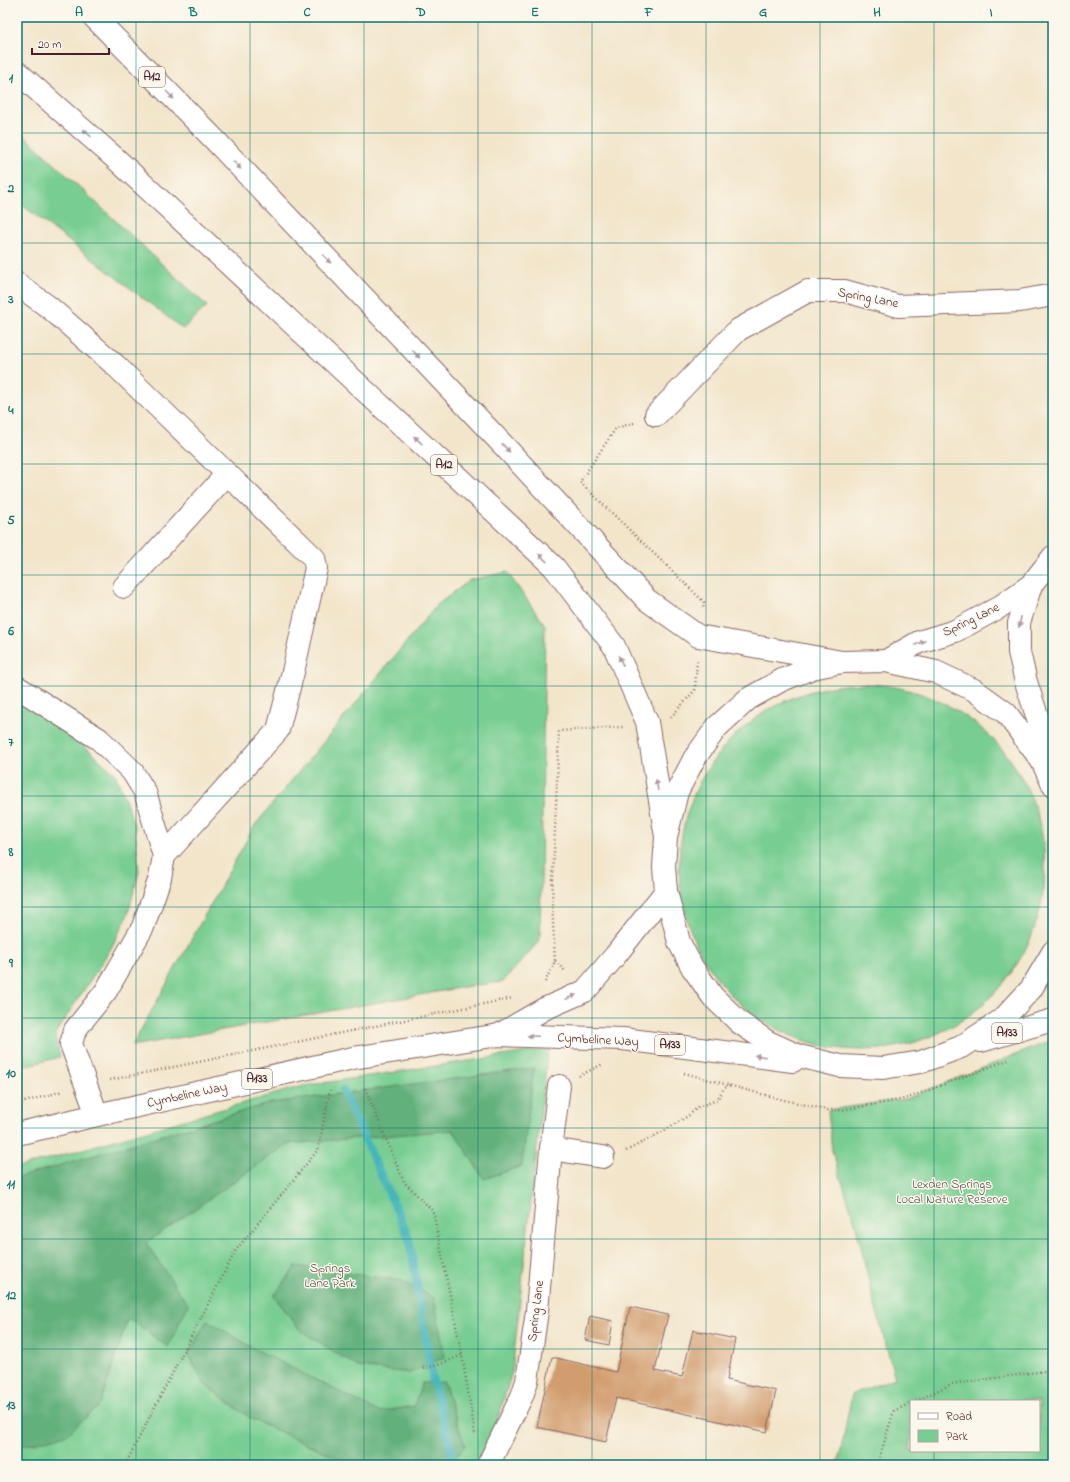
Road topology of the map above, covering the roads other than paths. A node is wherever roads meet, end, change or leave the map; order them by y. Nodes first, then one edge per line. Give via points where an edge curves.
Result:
1 (94, 17) edge
2 (17, 72) edge
3 (17, 284) edge
4 (1053, 295) edge
5 (656, 415) road end
6 (227, 474) junction
7 (1053, 557) edge
8 (1031, 585) junction
9 (124, 587) dead end
10 (886, 661) junction
11 (842, 662) junction
12 (17, 688) edge
13 (1042, 761) junction
14 (1053, 785) edge
15 (666, 837) junction
16 (164, 856) junction
17 (666, 891) junction
18 (1053, 952) edge
19 (1053, 1020) edge
20 (499, 1035) junction
21 (961, 1047) junction
22 (840, 1066) junction
23 (559, 1086) road end
24 (97, 1115) junction
25 (17, 1134) edge
26 (551, 1149) junction
27 (603, 1158) road end
28 (488, 1465) edge

1 -> 11 main road, A12 via 506,448 647,600 698,636
15 -> 2 main road, A12 via 647,722 614,646 554,567 116,159
3 - 6 main road via 50,308 115,365
4 - 5 main road, Spring Lane via 1020,301 898,306 845,291 808,291 738,330
6 - 9 main road
6 - 16 main road via 314,558 316,568 278,730
7 - 8 main road, Spring Lane
10 -> 8 main road, Spring Lane via 919,642 955,631 998,608
8 -> 13 main road, Spring Lane via 1019,623 1019,652 1038,722
10 - 11 main road
10 - 13 main road via 936,672 974,690 1006,713
11 - 15 main road via 812,668 782,680 748,699 717,727 694,759 677,792
12 - 16 main road via 99,739 132,771 145,792
13 - 14 main road
15 - 17 main road
16 - 24 main road via 160,878 142,927 106,991 75,1030 71,1044
20 -> 17 main road, Cymbeline Way / A133 via 585,991
17 - 22 main road via 679,942 712,997 740,1023 768,1042 799,1056
18 - 21 main road via 1031,989 1003,1018
19 - 21 main road, A133
22 -> 20 main road, Cymbeline Way / A133 via 623,1039
20 - 24 main road, Cymbeline Way / A133 via 353,1058
21 - 22 main road via 921,1062 883,1068
23 - 26 main road, Spring Lane
24 - 25 main road, Cymbeline Way / A133
26 - 27 main road
26 - 28 main road, Spring Lane via 537,1311 527,1381

